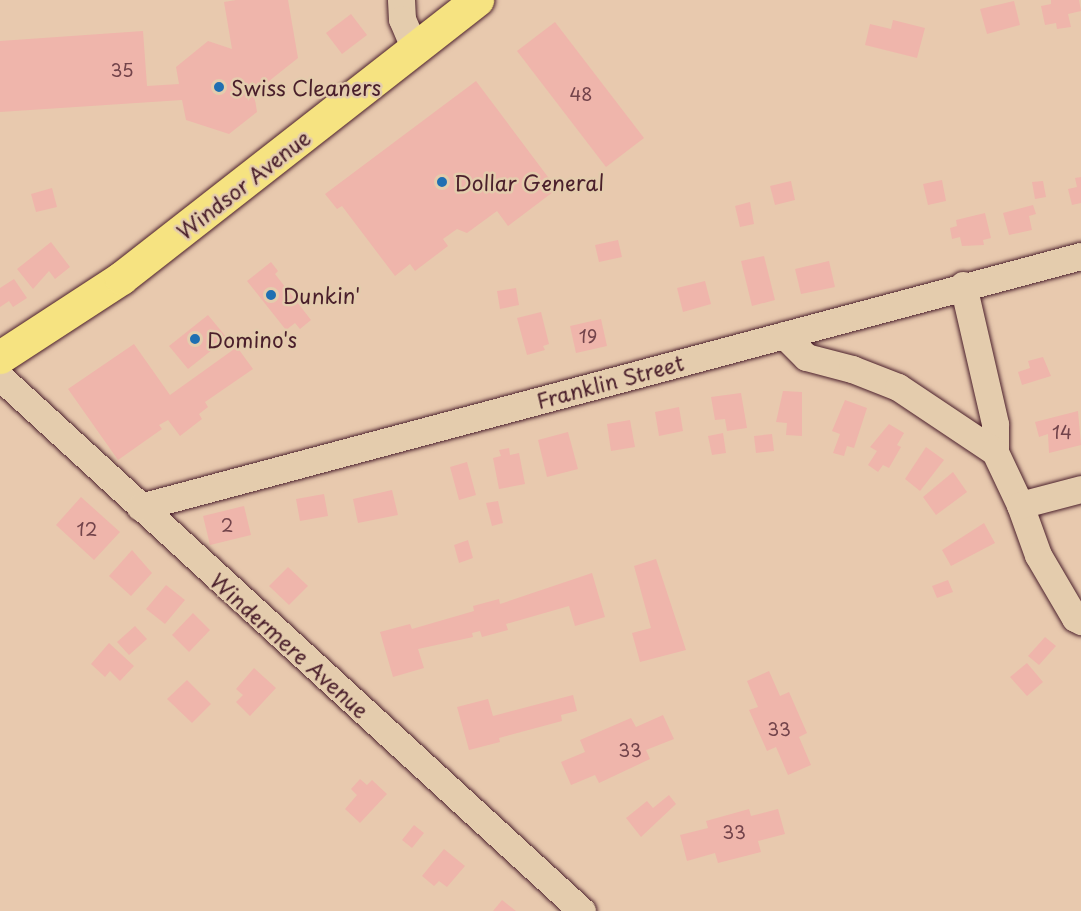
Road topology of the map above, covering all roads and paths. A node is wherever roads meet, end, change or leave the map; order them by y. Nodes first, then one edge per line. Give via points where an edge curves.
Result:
1 (401, 0) edge
2 (477, 0) edge
3 (415, 50) junction
4 (1081, 256) edge
5 (963, 285) junction
6 (784, 334) junction
7 (0, 357) edge
8 (0, 377) edge
9 (995, 452) junction
10 (1081, 489) edge
11 (1020, 505) junction
12 (140, 507) junction
13 (1081, 621) edge
14 (582, 911) edge

1 - 3 street via 402,19
2 - 3 main road, Windsor Avenue
3 - 7 main road, Windsor Avenue via 129,272
4 - 5 street, Franklin Street
5 - 6 street, Franklin Street
5 - 9 street via 995,424
6 - 9 street via 806,357 898,387
6 - 12 street, Franklin Street
8 - 12 street, Windermere Avenue
9 - 11 street
10 - 11 street
11 - 13 street via 1038,555 1075,618
12 - 14 street, Windermere Avenue

